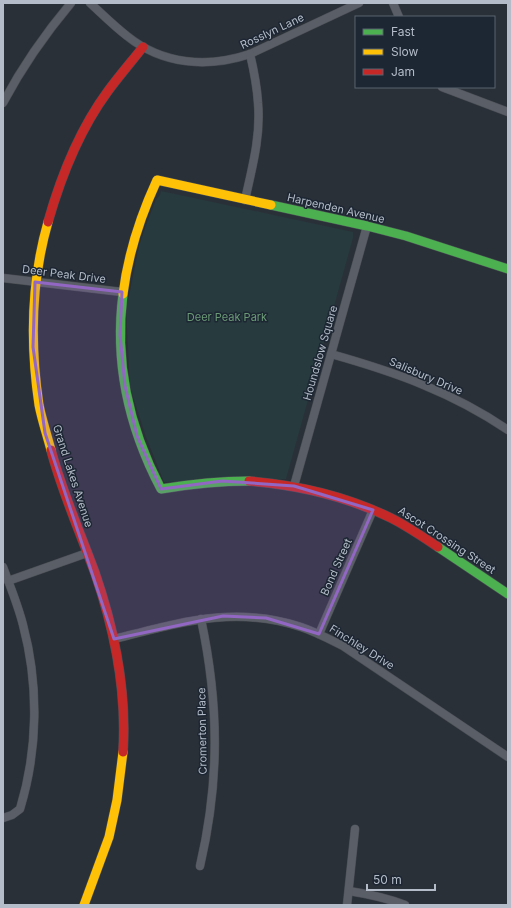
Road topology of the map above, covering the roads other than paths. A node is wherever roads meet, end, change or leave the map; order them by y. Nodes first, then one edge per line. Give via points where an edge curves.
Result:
1 (71, 3) edge
2 (90, 3) edge
3 (359, 3) edge
4 (393, 3) edge
5 (399, 16) edge
6 (143, 47) junction
7 (250, 54) junction
8 (445, 88) edge
9 (3, 103) edge
10 (508, 112) edge
11 (245, 200) junction
12 (367, 226) junction
13 (508, 269) edge
14 (3, 278) edge
15 (36, 282) junction
16 (122, 292) junction
17 (331, 354) junction
18 (508, 430) edge
19 (294, 486) junction
20 (373, 510) junction
21 (87, 553) junction
22 (3, 567) edge
23 (8, 581) junction
24 (508, 594) edge
25 (201, 619) junction
26 (319, 634) junction
27 (114, 639) junction
28 (508, 757) edge
29 (3, 818) edge
30 (355, 829) dead end
31 (200, 866) dead end
32 (349, 891) junction
33 (84, 905) edge
34 (347, 905) edge
35 (405, 905) edge

1 - 9 street via 35,49
2 - 6 street, Rosslyn Lane
3 - 7 street, Rosslyn Lane
4 - 5 street
6 - 7 street, Rosslyn Lane via 166,57 199,63 216,63
6 - 15 street, Grand Lakes Avenue via 98,106 83,130 58,183 37,261
7 - 11 street via 259,104 256,147
8 - 10 street
11 - 12 street, Harpenden Avenue
11 - 16 street, Harpenden Avenue via 157,180 133,241
12 - 13 street, Harpenden Avenue
12 - 17 street, Houndslow Square
14 - 15 street, Deer Peak Drive
15 - 16 street, Deer Peak Drive
15 - 21 street, Grand Lakes Avenue via 33,347 39,404 53,461
16 - 19 street, Ascot Crossing Street via 120,335 125,386 138,436 160,489 222,481
17 - 18 street, Salisbury Drive via 410,378 472,408
17 - 19 street, Houndslow Square
19 - 20 street, Ascot Crossing Street via 322,492
20 - 24 street, Ascot Crossing Street via 415,532
20 - 26 street, Bond Street
21 - 23 street
21 - 27 street, Grand Lakes Avenue
22 - 23 street
23 - 29 street via 28,648 34,701 33,748 20,809
25 - 26 street, Finchley Drive via 237,616 266,618
25 - 27 street, Finchley Drive
25 - 31 street, Cromerton Place via 212,679 216,744 211,812
26 - 28 street, Finchley Drive via 343,646
27 - 33 street, Grand Lakes Avenue via 122,687 123,750 120,779 109,836
30 - 32 street
32 - 34 street
32 - 35 street via 390,899

